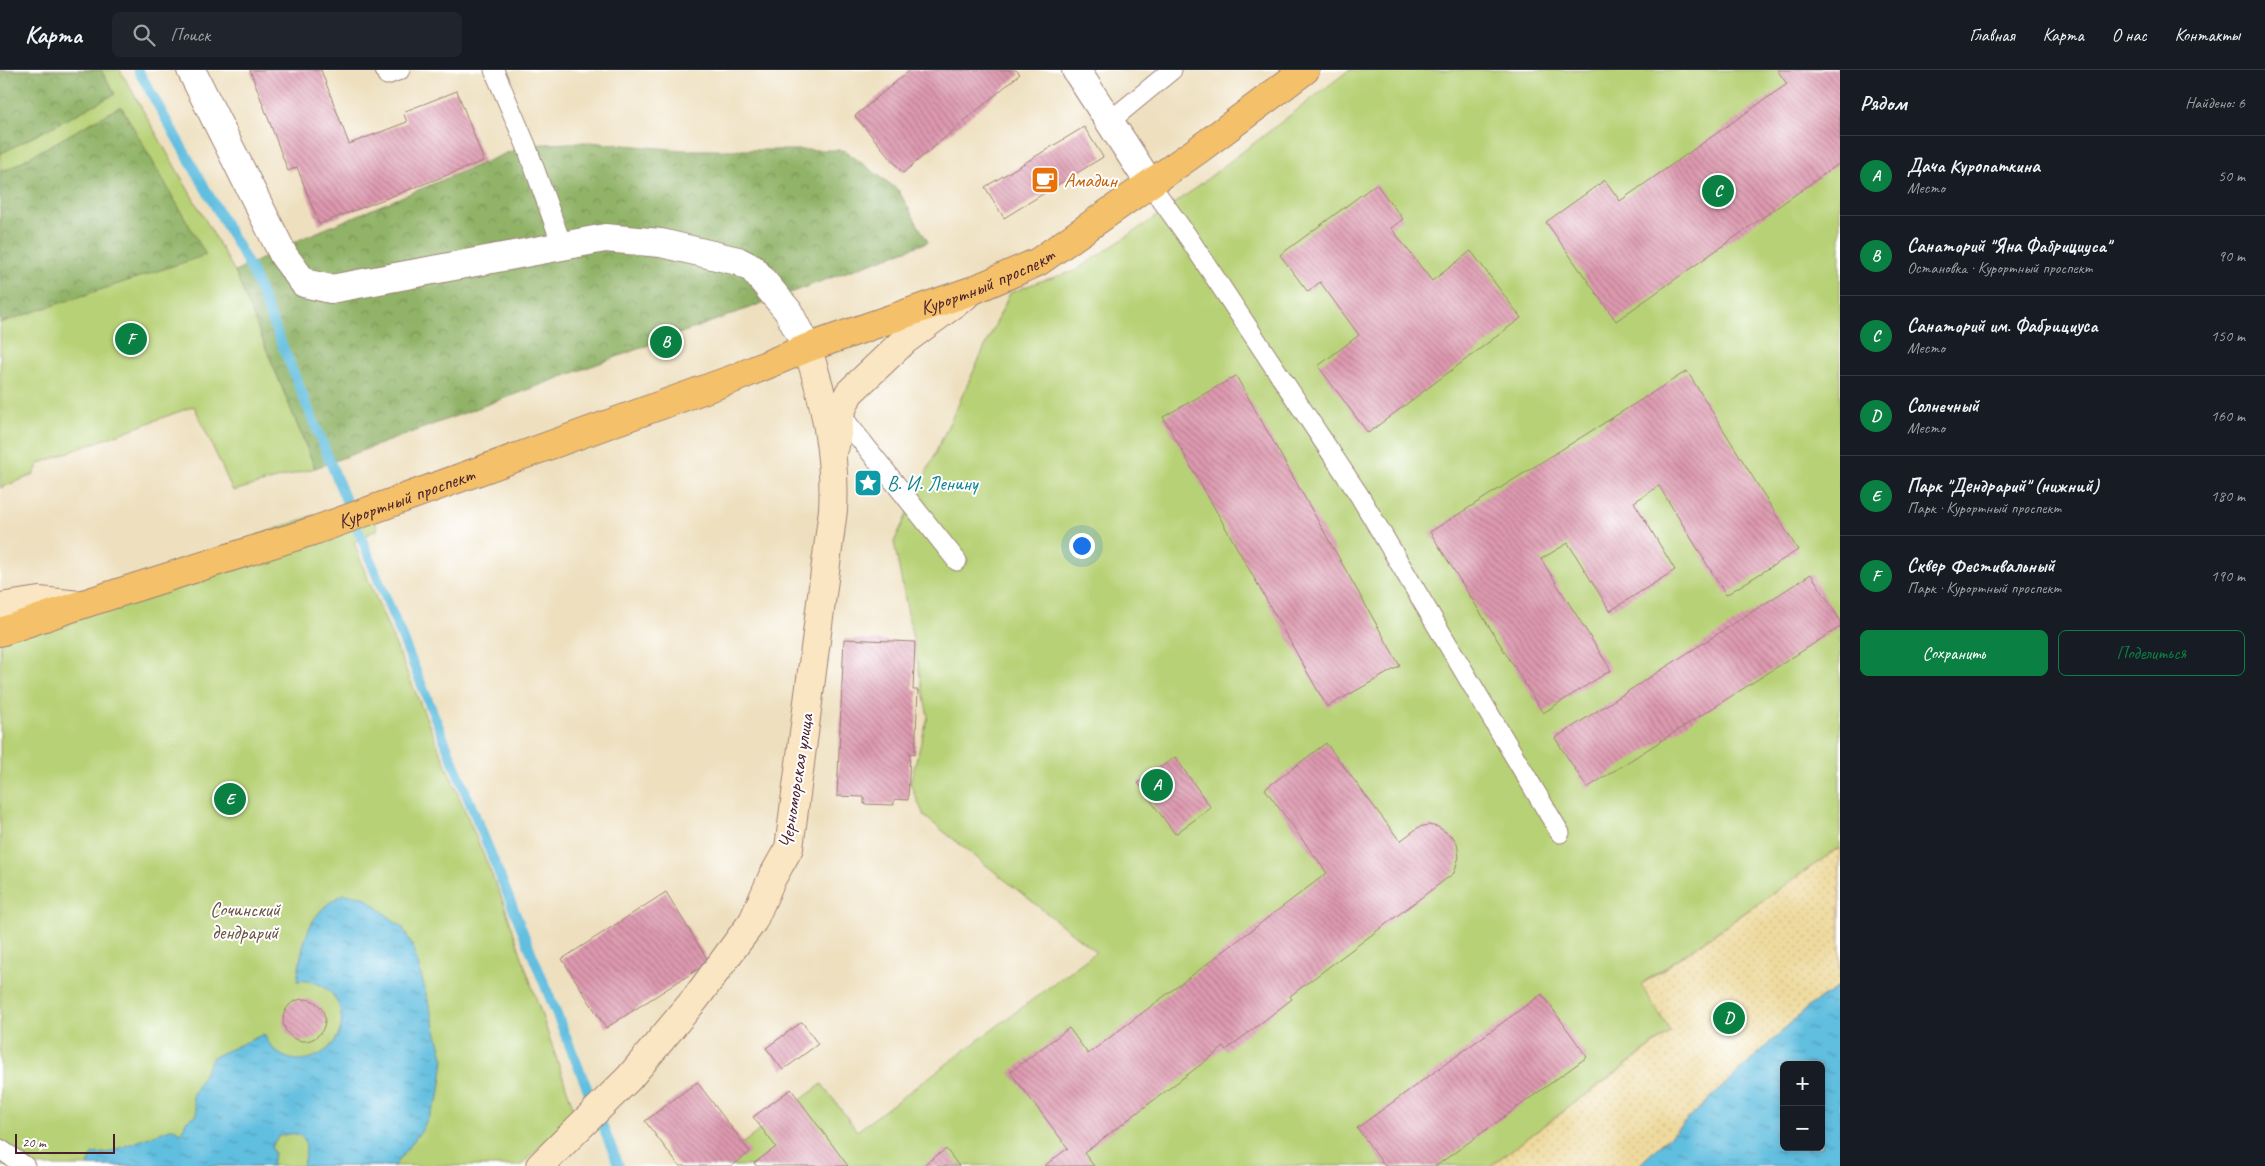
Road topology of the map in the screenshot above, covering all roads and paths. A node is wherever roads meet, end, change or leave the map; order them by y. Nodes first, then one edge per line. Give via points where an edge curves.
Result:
1 (191, 70) edge
2 (385, 70) edge
3 (400, 70) edge
4 (494, 70) edge
5 (1076, 70) edge
6 (1172, 70) edge
7 (1305, 70) edge
8 (1110, 121) junction
9 (1150, 184) junction
10 (562, 245) junction
11 (971, 291) junction
12 (806, 348) junction
13 (840, 414) junction
14 (833, 460) junction
15 (957, 561) dead end
16 (80, 605) junction
17 (0, 607) edge
18 (0, 632) edge
19 (1560, 833) dead end
20 (0, 1149) edge
21 (25, 1166) edge
22 (540, 1166) edge

1 - 10 street via 284,256 304,283 331,289
2 - 3 lane via 387,75
4 - 10 lane
5 - 8 street
6 - 8 lane
7 - 9 main road, Курортный проспект
8 - 9 street
9 - 11 main road, Курортный проспект via 1038,262
9 - 19 lane via 1359,495
10 - 12 street via 605,238 661,243 738,261 753,269 788,310
11 - 12 main road, Курортный проспект
11 - 13 main road, Черноморская улица via 904,341 849,393
12 - 14 main road, Черноморская улица via 814,370
12 - 16 main road, Курортный проспект via 725,382 384,506
13 - 14 main road, Черноморская улица
13 - 15 lane
14 - 22 main road, Черноморская улица via 833,510 789,848 753,921 696,998 629,1078
16 - 17 main road via 39,601
16 - 18 main road, Курортный проспект
20 - 21 lane

